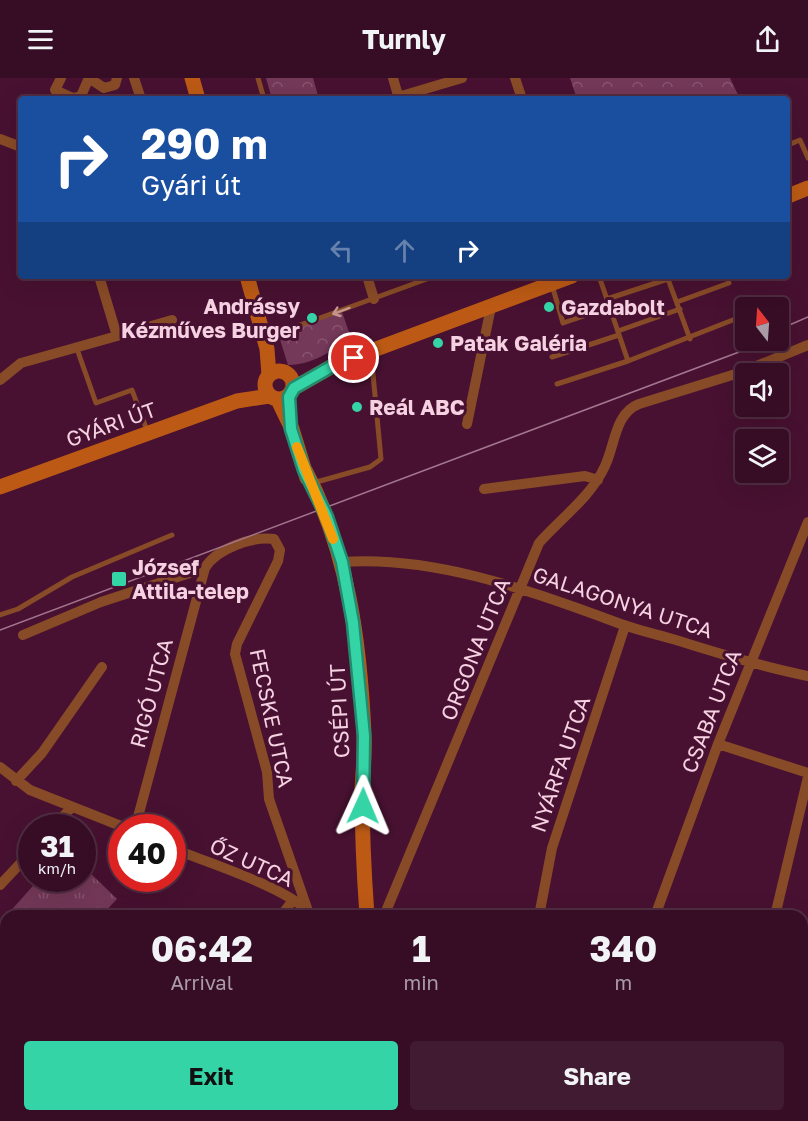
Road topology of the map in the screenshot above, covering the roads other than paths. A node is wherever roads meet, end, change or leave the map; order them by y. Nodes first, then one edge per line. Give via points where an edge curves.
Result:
1 (61, 78) edge
2 (117, 78) edge
3 (134, 78) edge
4 (192, 78) edge
5 (258, 78) edge
6 (393, 78) edge
7 (462, 78) edge
8 (515, 78) edge
9 (88, 79) edge
10 (104, 88) junction
11 (68, 96) edge
12 (81, 96) joint
13 (140, 96) edge
14 (197, 96) edge
15 (263, 96) edge
16 (398, 96) edge
17 (405, 96) edge
18 (521, 96) edge
19 (0, 139) edge
20 (790, 144) edge
21 (18, 146) edge
22 (808, 158) edge
23 (808, 188) edge
24 (790, 195) edge
25 (100, 279) edge
26 (248, 279) edge
27 (368, 279) edge
28 (427, 279) edge
29 (564, 279) edge
30 (600, 279) edge
31 (665, 279) edge
32 (668, 279) edge
33 (729, 283) dead end
34 (552, 284) junction
35 (374, 299) junction
36 (608, 299) junction
37 (677, 302) junction
38 (491, 307) junction
39 (610, 307) junction
40 (680, 309) junction
41 (735, 319) edge
42 (172, 320) dead end
43 (619, 333) junction
44 (117, 336) junction
45 (690, 339) junction
46 (266, 343) junction
47 (808, 345) edge
48 (77, 349) junction
49 (371, 352) junction
50 (552, 357) dead end
51 (628, 361) junction
52 (0, 380) edge
53 (557, 384) dead end
54 (279, 385) junction
55 (467, 424) dead end
56 (148, 433) junction
57 (308, 476) junction
58 (598, 480) junction
59 (0, 487) edge
60 (484, 489) dead end
61 (808, 522) edge
62 (172, 535) dead end
63 (342, 562) junction
64 (205, 568) junction
65 (520, 589) junction
66 (0, 615) edge
67 (625, 626) junction
68 (23, 635) dead end
69 (750, 663) junction
70 (102, 667) dead end
71 (808, 676) edge
72 (718, 744) junction
73 (0, 768) edge
74 (808, 775) edge
75 (16, 781) junction
76 (71, 807) junction
77 (65, 814) edge
78 (139, 814) edge
79 (108, 821) edge
80 (186, 854) edge
81 (18, 866) edge
82 (0, 885) edge
83 (293, 900) junction
84 (285, 910) edge
85 (305, 910) edge
86 (309, 910) edge
87 (367, 910) edge
88 (386, 910) edge
89 (540, 910) edge
90 (658, 910) edge
91 (776, 910) edge

1 - 11 street via 55,90
2 - 10 street via 115,85
3 - 13 street
4 - 14 street
5 - 15 lane
6 - 16 street
7 - 17 street
8 - 18 street
9 - 10 street
9 - 12 street
10 - 12 street
19 - 21 street
20 - 22 lane via 800,140
23 - 24 street
25 - 44 street
26 - 46 street, CSÉPI ÚT
27 - 35 street
28 - 35 lane
29 - 34 street, GYÁRI ÚT
30 - 36 lane
31 - 36 lane
32 - 37 lane
33 - 37 lane
34 - 38 street, GYÁRI ÚT
34 - 39 lane via 563,323
35 -> 46 lane
36 - 39 lane
37 - 40 lane
38 - 49 street, GYÁRI ÚT
38 - 55 street
39 - 43 lane
40 - 43 lane
40 - 45 lane
41 - 45 lane
42 - 44 street
43 - 50 lane
43 - 51 lane
44 - 48 street
45 - 51 lane
46 - 54 street, CSÉPI ÚT
47 - 58 street, ORGONA UTCA via 625,412
48 - 52 street via 21,363
48 - 56 lane via 96,403 132,390
49 - 54 street, GYÁRI ÚT
49 - 57 lane via 381,459 370,466
51 - 53 lane
54 - 56 street, GYÁRI ÚT
54 - 57 street, CSÉPI ÚT
56 - 59 street, GYÁRI ÚT
57 - 63 street, CSÉPI ÚT via 319,519
58 - 60 street via 585,476
58 - 65 street, ORGONA UTCA via 539,543
61 - 69 street, CSABA UTCA
62 - 66 lane via 81,572 18,609
63 - 65 street, GALAGONYA UTCA via 407,564
63 - 87 street, CSÉPI ÚT via 353,623 364,736
64 - 68 street via 101,602
64 - 78 street, RIGÓ UTCA
64 - 86 street, FECSKE UTCA via 210,559 253,540 274,539 280,550 235,654 267,772 269,799
65 - 67 street, GALAGONYA UTCA
65 - 88 street, ORGONA UTCA
67 - 69 street, GALAGONYA UTCA
67 - 89 street, NYÁRFA UTCA via 552,848
69 - 71 street, GALAGONYA UTCA
69 - 72 street, CSABA UTCA
70 - 75 street via 42,753
72 - 74 street
72 - 90 street, CSABA UTCA
73 - 75 street
74 - 91 street
75 - 76 street
76 - 77 street
76 - 79 street
80 - 83 street, ŐZ UTCA
81 - 82 street
83 - 84 street
83 - 85 street, ŐZ UTCA

